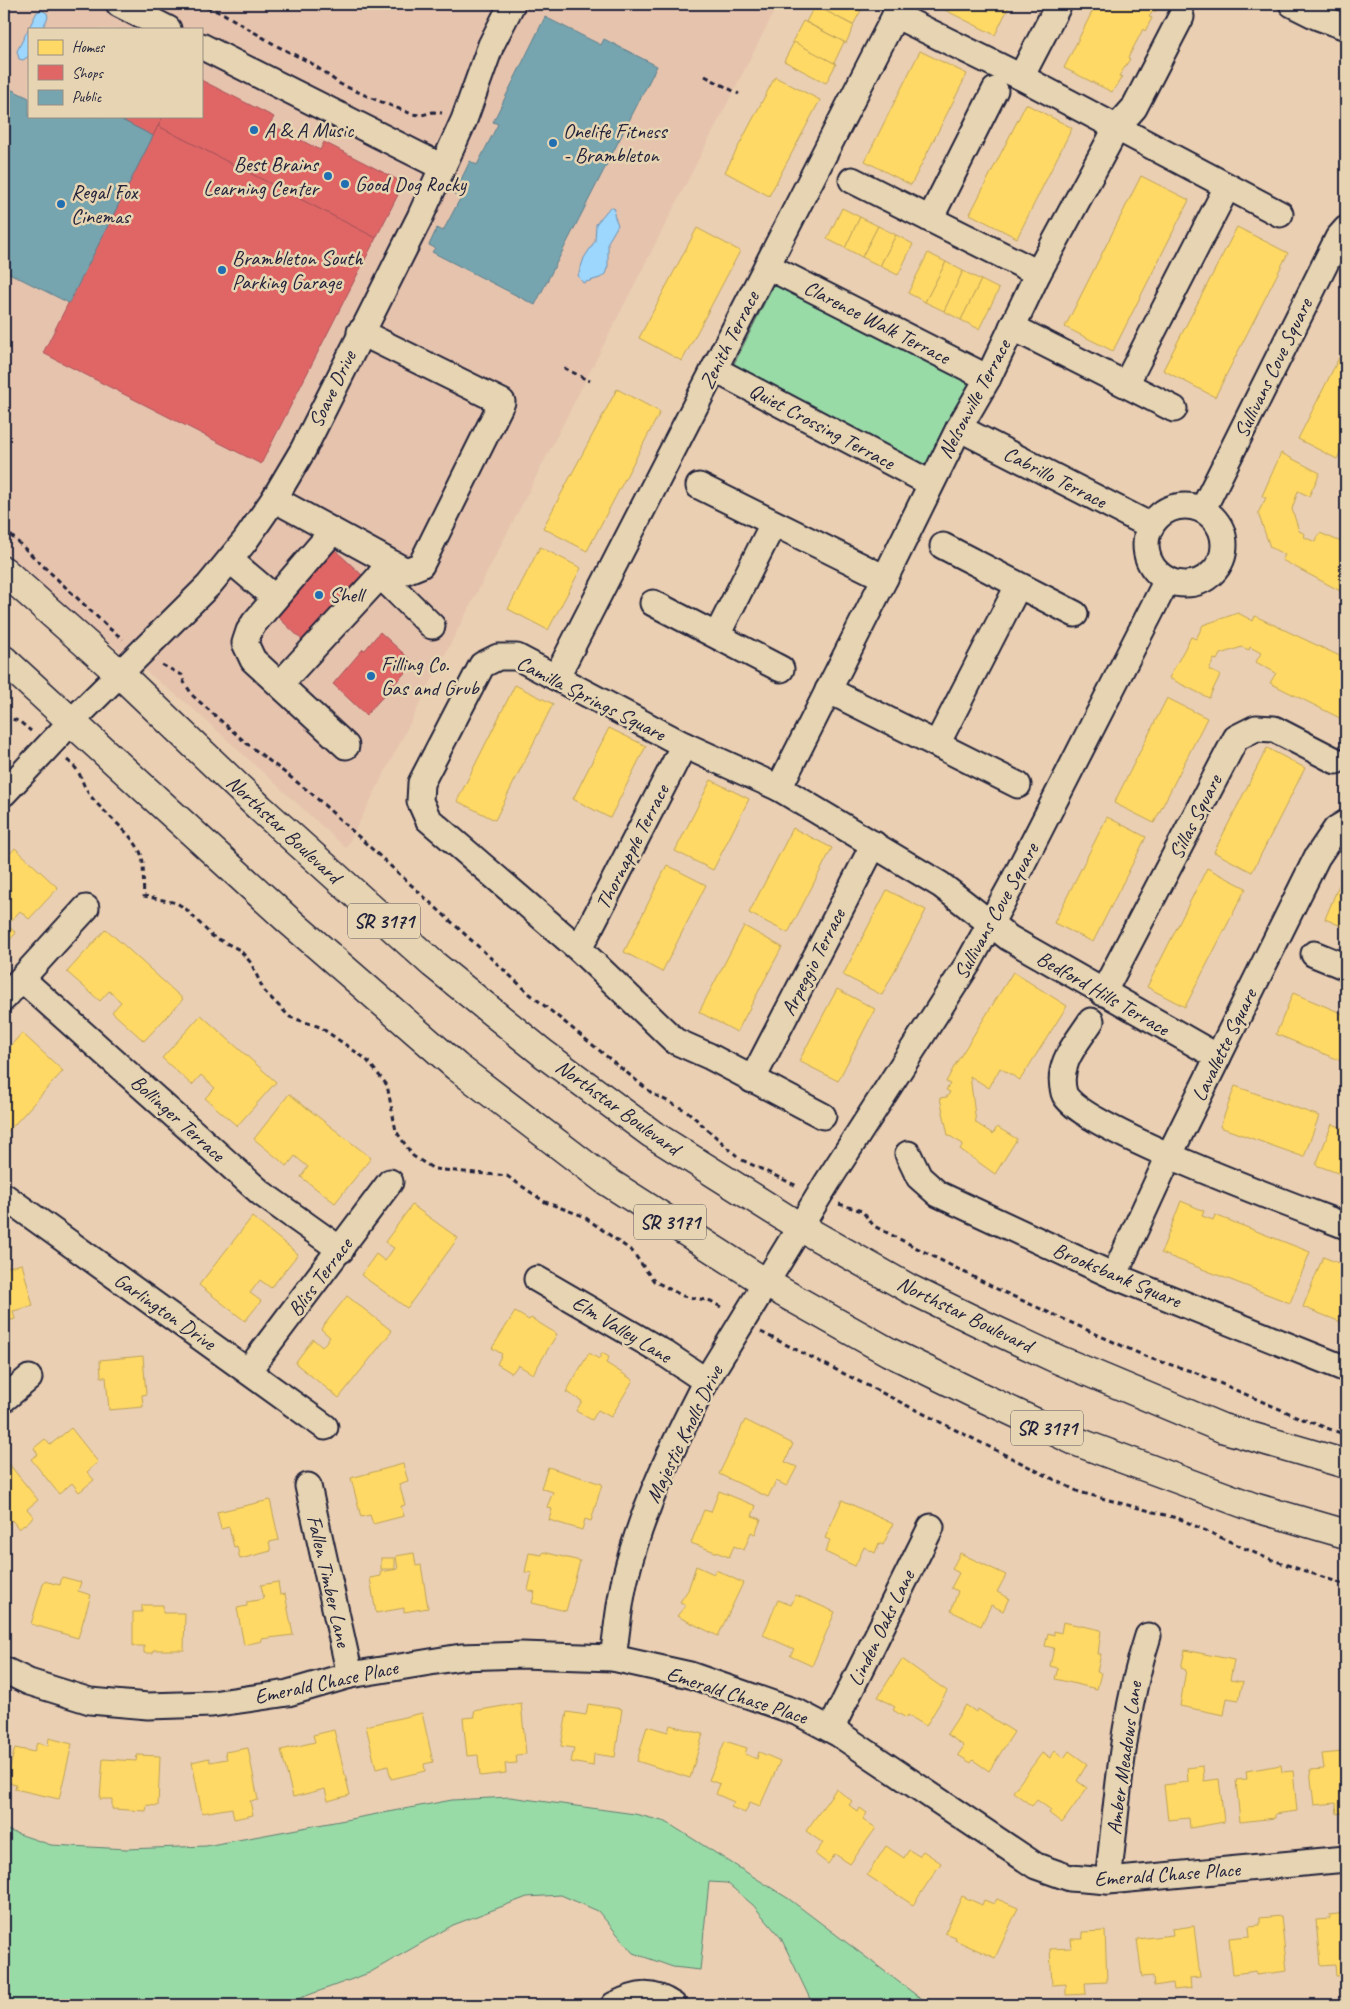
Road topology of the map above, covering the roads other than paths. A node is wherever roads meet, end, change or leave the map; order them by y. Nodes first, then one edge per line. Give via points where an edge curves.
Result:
1 (119, 4) edge
2 (512, 4) edge
3 (1059, 4) edge
4 (1292, 4) edge
5 (898, 10) edge
6 (1180, 17) dead end
7 (1346, 27) edge
8 (166, 28) edge
9 (202, 47) edge
10 (1021, 77) junction
11 (995, 90) dead end
12 (1117, 127) junction
13 (442, 167) junction
14 (852, 180) dead end
15 (1227, 187) junction
16 (1280, 214) dead end
17 (930, 219) junction
18 (1346, 229) edge
19 (766, 266) junction
20 (1038, 273) junction
21 (1012, 327) junction
22 (360, 332) junction
23 (714, 369) junction
24 (988, 378) junction
25 (1126, 384) junction
26 (1174, 409) dead end
27 (959, 428) junction
28 (930, 483) junction
29 (699, 486) dead end
30 (274, 499) junction
31 (1203, 509) junction
32 (774, 524) junction
33 (1151, 526) junction
34 (332, 532) junction
35 (943, 546) dead end
36 (230, 560) junction
37 (386, 570) junction
38 (4, 571) edge
39 (885, 578) junction
40 (1167, 580) junction
41 (1018, 586) junction
42 (275, 598) junction
43 (653, 603) dead end
44 (1075, 614) dead end
45 (432, 626) dead end
46 (717, 635) junction
47 (4, 660) edge
48 (781, 669) dead end
49 (120, 674) junction
50 (557, 676) junction
51 (280, 683) junction
52 (828, 690) junction
53 (71, 722) junction
54 (938, 744) junction
55 (684, 745) junction
56 (346, 746) dead end
57 (1336, 761) dead end
58 (1018, 785) dead end
59 (779, 788) junction
60 (4, 793) edge
61 (1346, 823) edge
62 (874, 844) junction
63 (86, 908) dead end
64 (991, 922) junction
65 (579, 949) junction
66 (1314, 954) dead end
67 (1346, 968) edge
68 (22, 979) junction
69 (1103, 993) junction
70 (4, 998) edge
71 (1091, 1021) dead end
72 (1218, 1057) junction
73 (752, 1080) junction
74 (823, 1116) dead end
75 (908, 1154) dead end
76 (1169, 1156) junction
77 (390, 1182) dead end
78 (4, 1196) edge
79 (1346, 1226) edge
80 (800, 1227) junction
81 (341, 1250) junction
82 (1114, 1276) junction
83 (537, 1280) dead end
84 (766, 1283) junction
85 (1346, 1369) edge
86 (248, 1371) junction
87 (29, 1378) dead end
88 (706, 1381) junction
89 (4, 1399) edge
90 (326, 1427) dead end
91 (1346, 1464) edge
92 (308, 1486) dead end
93 (931, 1527) dead end
94 (1346, 1534) edge
95 (1148, 1636) dead end
96 (613, 1658) junction
97 (4, 1670) edge
98 (350, 1675) junction
99 (831, 1729) junction
100 (1346, 1859) edge
101 (1108, 1882) junction
102 (614, 2005) edge
103 (673, 2005) edge

1 - 8 street
2 - 13 street, Soave Drive
3 - 10 street
4 - 7 street
5 - 10 street
5 - 19 street, Zenith Terrace
6 - 12 street, Nelsonville Terrace via 1134,108
9 - 13 street
10 - 12 street
11 - 17 street
12 - 15 street
12 - 20 street, Nelsonville Terrace
13 - 22 street, Soave Drive via 420,217
14 - 17 street
15 - 16 street
15 - 25 street
17 - 20 street
18 - 31 street, Sullivans Cove Square via 1338,238
19 - 23 street, Zenith Terrace
19 - 24 street, Clarence Walk Terrace
20 - 21 street, Nelsonville Terrace
21 - 24 street, Nelsonville Terrace
21 - 25 street
22 - 30 street, Soave Drive
22 - 37 street via 502,402 421,565 406,571
23 - 28 street, Quiet Crossing Terrace
23 - 50 street, Zenith Terrace
24 - 27 street, Nelsonville Terrace
25 - 26 street
27 - 28 street, Nelsonville Terrace
27 - 33 street, Cabrillo Terrace
28 - 39 street, Nelsonville Terrace
29 - 32 street
30 - 34 street
30 - 36 street, Soave Drive
31 - 33 street via 1191,506 1174,508 1158,516
31 - 40 street via 1222,529 1224,556 1207,579 1194,584
32 - 39 street
32 - 46 street
33 - 40 street via 1146,544 1150,562
34 - 37 street
34 - 42 street
35 - 41 street
36 - 42 street
36 - 49 street, Soave Drive
37 - 45 street
37 - 51 street
38 - 49 main road, Northstar Boulevard / SR 3171
39 - 52 street, Nelsonville Terrace
40 - 64 street, Sullivans Cove Square
41 - 44 street
41 - 54 street
42 - 51 street via 249,631 245,643 253,660
43 - 46 street
46 - 48 street
47 - 53 main road, SR 3171
49 - 53 street, Soave Drive
49 - 80 main road, Northstar Boulevard / SR 3171 via 261,809 433,964 544,1054 652,1134
50 - 55 street, Camilla Springs Square
50 - 65 street, Camilla Springs Square via 517,657 498,657 482,665 420,783 420,801 428,819
51 - 56 street
52 - 54 street
52 - 59 street, Nelsonville Terrace
53 - 60 street, Soave Drive
53 - 84 main road, SR 3171 via 287,919 457,1067 582,1164
54 - 58 street
55 - 59 street, Camilla Springs Square
55 - 65 street, Thornapple Terrace
57 - 69 street, Sillas Square via 1274,729 1256,728 1236,738
59 - 62 street, Camilla Springs Square
61 - 72 street, Lavallette Square via 1336,829 1317,857
62 - 64 street, Camilla Springs Square via 941,885
62 - 73 street, Arpeggio Terrace
63 - 68 street
64 - 69 street, Bedford Hills Terrace via 1010,938
64 - 80 street, Sullivans Cove Square via 948,998
65 - 73 street, Camilla Springs Square via 675,1041
66 - 67 street
68 - 70 street
68 - 81 street, Bollinger Terrace via 261,1193
69 - 72 street, Bedford Hills Terrace
71 - 76 street via 1065,1059 1062,1070 1064,1094 1092,1118
72 - 76 street, Lavallette Square
73 - 74 street, Camilla Springs Square
75 - 82 street, Brooksbank Square via 919,1177 938,1194
76 - 79 street
76 - 82 street, Lavallette Square
77 - 81 street, Bliss Terrace
78 - 86 street, Garlington Drive
80 - 84 street, Majestic Knolls Drive
80 - 91 main road, Northstar Boulevard / SR 3171 via 910,1289 1057,1359 1222,1428
81 - 86 street, Bliss Terrace
82 - 85 street, Brooksbank Square
83 - 88 street, Elm Valley Lane via 661,1351
84 - 88 street, Majestic Knolls Drive
84 - 94 main road, SR 3171 via 889,1352 1075,1441 1253,1507
86 - 90 street, Garlington Drive
87 - 89 street
88 - 96 street, Majestic Knolls Drive via 669,1455 647,1509 626,1575
92 - 98 street, Fallen Timber Lane
93 - 99 street, Linden Oaks Lane
95 - 101 street, Amber Meadows Lane via 1136,1671 1127,1717
96 - 98 street, Emerald Chase Place via 461,1657
96 - 99 street, Emerald Chase Place via 690,1675 800,1713
97 - 98 street, Emerald Chase Place via 29,1682 90,1701 148,1706 212,1704 288,1693
99 - 101 street, Emerald Chase Place via 1036,1866 1070,1878
100 - 101 street, Emerald Chase Place
102 - 103 street via 629,1998 658,1995

